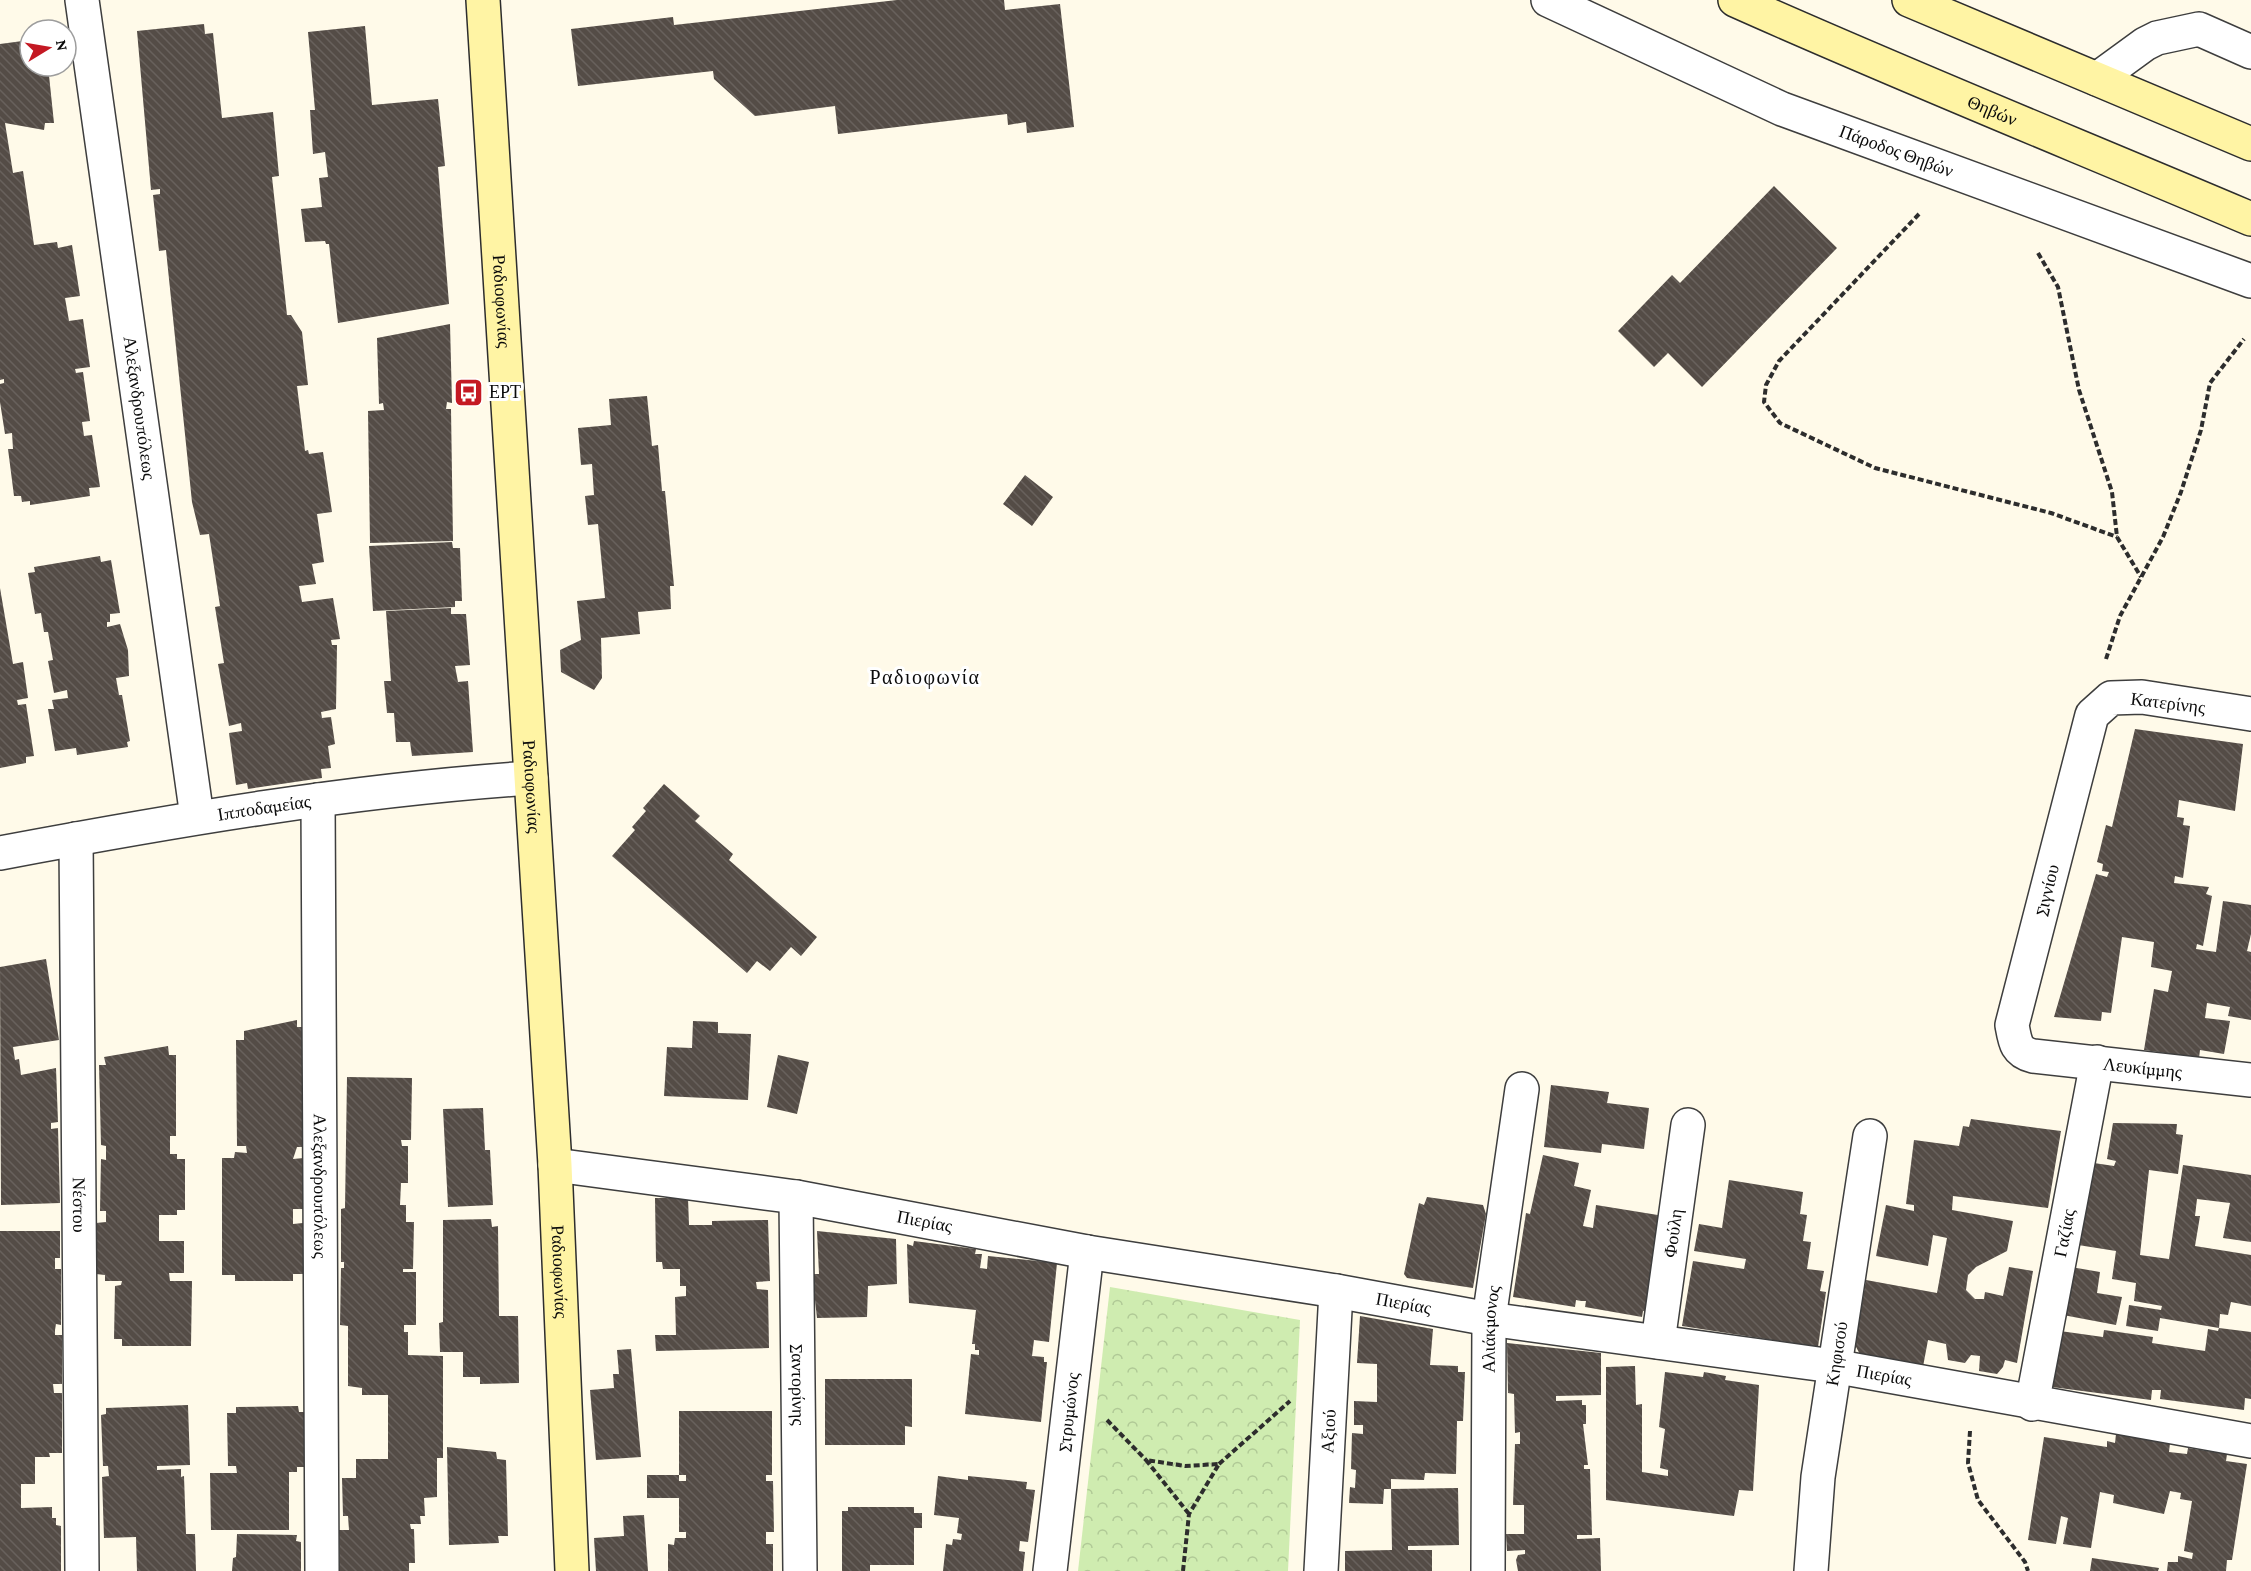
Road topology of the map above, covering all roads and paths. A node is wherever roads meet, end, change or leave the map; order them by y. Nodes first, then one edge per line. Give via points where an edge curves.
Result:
1 (82, 0) edge
2 (483, 0) edge
3 (1548, 0) edge
4 (1735, 0) edge
5 (1909, 0) edge
6 (2251, 52) edge
7 (2097, 79) junction
8 (2251, 144) edge
9 (1918, 214) dead end
10 (2251, 219) edge
11 (2038, 254) dead end
12 (2251, 281) edge
13 (2244, 339) dead end
14 (2117, 537) junction
15 (2141, 577) junction
16 (2101, 706) junction
17 (2251, 714) edge
18 (531, 778) junction
19 (318, 800) junction
20 (197, 817) junction
21 (76, 839) junction
22 (0, 853) edge
23 (2033, 1056) joint
24 (2097, 1062) junction
25 (2251, 1080) edge
26 (1522, 1089) dead end
27 (1688, 1125) dead end
28 (1870, 1136) dead end
29 (555, 1165) junction
30 (796, 1197) junction
31 (1087, 1252) junction
32 (1336, 1291) junction
33 (1489, 1319) junction
34 (1658, 1342) junction
35 (1332, 1362) junction
36 (1833, 1366) junction
37 (1974, 1391) junction
38 (2032, 1404) junction
39 (2251, 1441) edge
40 (1219, 1464) junction
41 (1189, 1514) junction
42 (82, 1571) edge
43 (322, 1571) edge
44 (572, 1571) edge
45 (800, 1571) edge
46 (1050, 1571) edge
47 (1183, 1571) edge
48 (1321, 1571) edge
49 (1488, 1571) edge
50 (1811, 1571) edge
51 (2028, 1571) edge

1 - 20 street, Αλεξανδρουπόλεως
2 - 18 street, Ραδιοφωνίας
3 - 12 street, Πάροδος Θηβών via 1782,110
4 - 10 street, Θηβών via 1885,67
5 - 7 street
6 - 7 street via 2199,28 2157,38
7 - 8 street
9 - 14 path via 1779,361 1766,385 1764,402 1780,423 1875,468 2051,513
11 - 14 path via 2058,286 2079,390 2112,492
13 - 15 path via 2210,383 2201,430 2181,492
14 - 15 path
15 - 16 path via 2120,616 2105,661
16 - 17 street, Κατερίνης via 2142,697
16 - 23 street, Σιγνίου via 2012,1026 2015,1045
18 - 19 street, Ιπποδαμείας
18 - 29 street, Ραδιοφωνίας
19 - 20 street, Ιπποδαμείας
19 - 43 street, Αλεξανδρουπόλεως
20 - 21 street, Ιπποδαμείας
21 - 22 street, Ιπποδαμείας
21 - 42 street, Νέστου
23 - 24 street, Λευκίμμης
24 - 25 street, Λευκίμμης
24 - 38 street, Γαζίας
26 - 33 street, Αλιάκμονος
27 - 34 street, Φούλη
28 - 36 street, Κηφισού
29 - 30 street, Πιερίας
29 - 44 street, Ραδιοφωνίας
30 - 31 street, Πιερίας
30 - 45 street, Σαντορίνης
31 - 32 street, Πιερίας
31 - 46 street, Στρυμώνος
32 - 33 street, Πιερίας
32 - 35 street, Αξιού
33 - 34 street, Πιερίας
33 - 49 street, Αλιάκμονος
34 - 36 street, Πιερίας
35 - 40 path
35 - 48 street, Αξιού
36 - 37 street, Πιερίας
36 - 50 street, Κηφισού via 1818,1477
37 - 38 street, Πιερίας
37 - 51 path via 1968,1463 1978,1500
38 - 39 street, Πιερίας
40 - 41 path
40 - 41 path via 1185,1466 1146,1460
41 - 47 path

